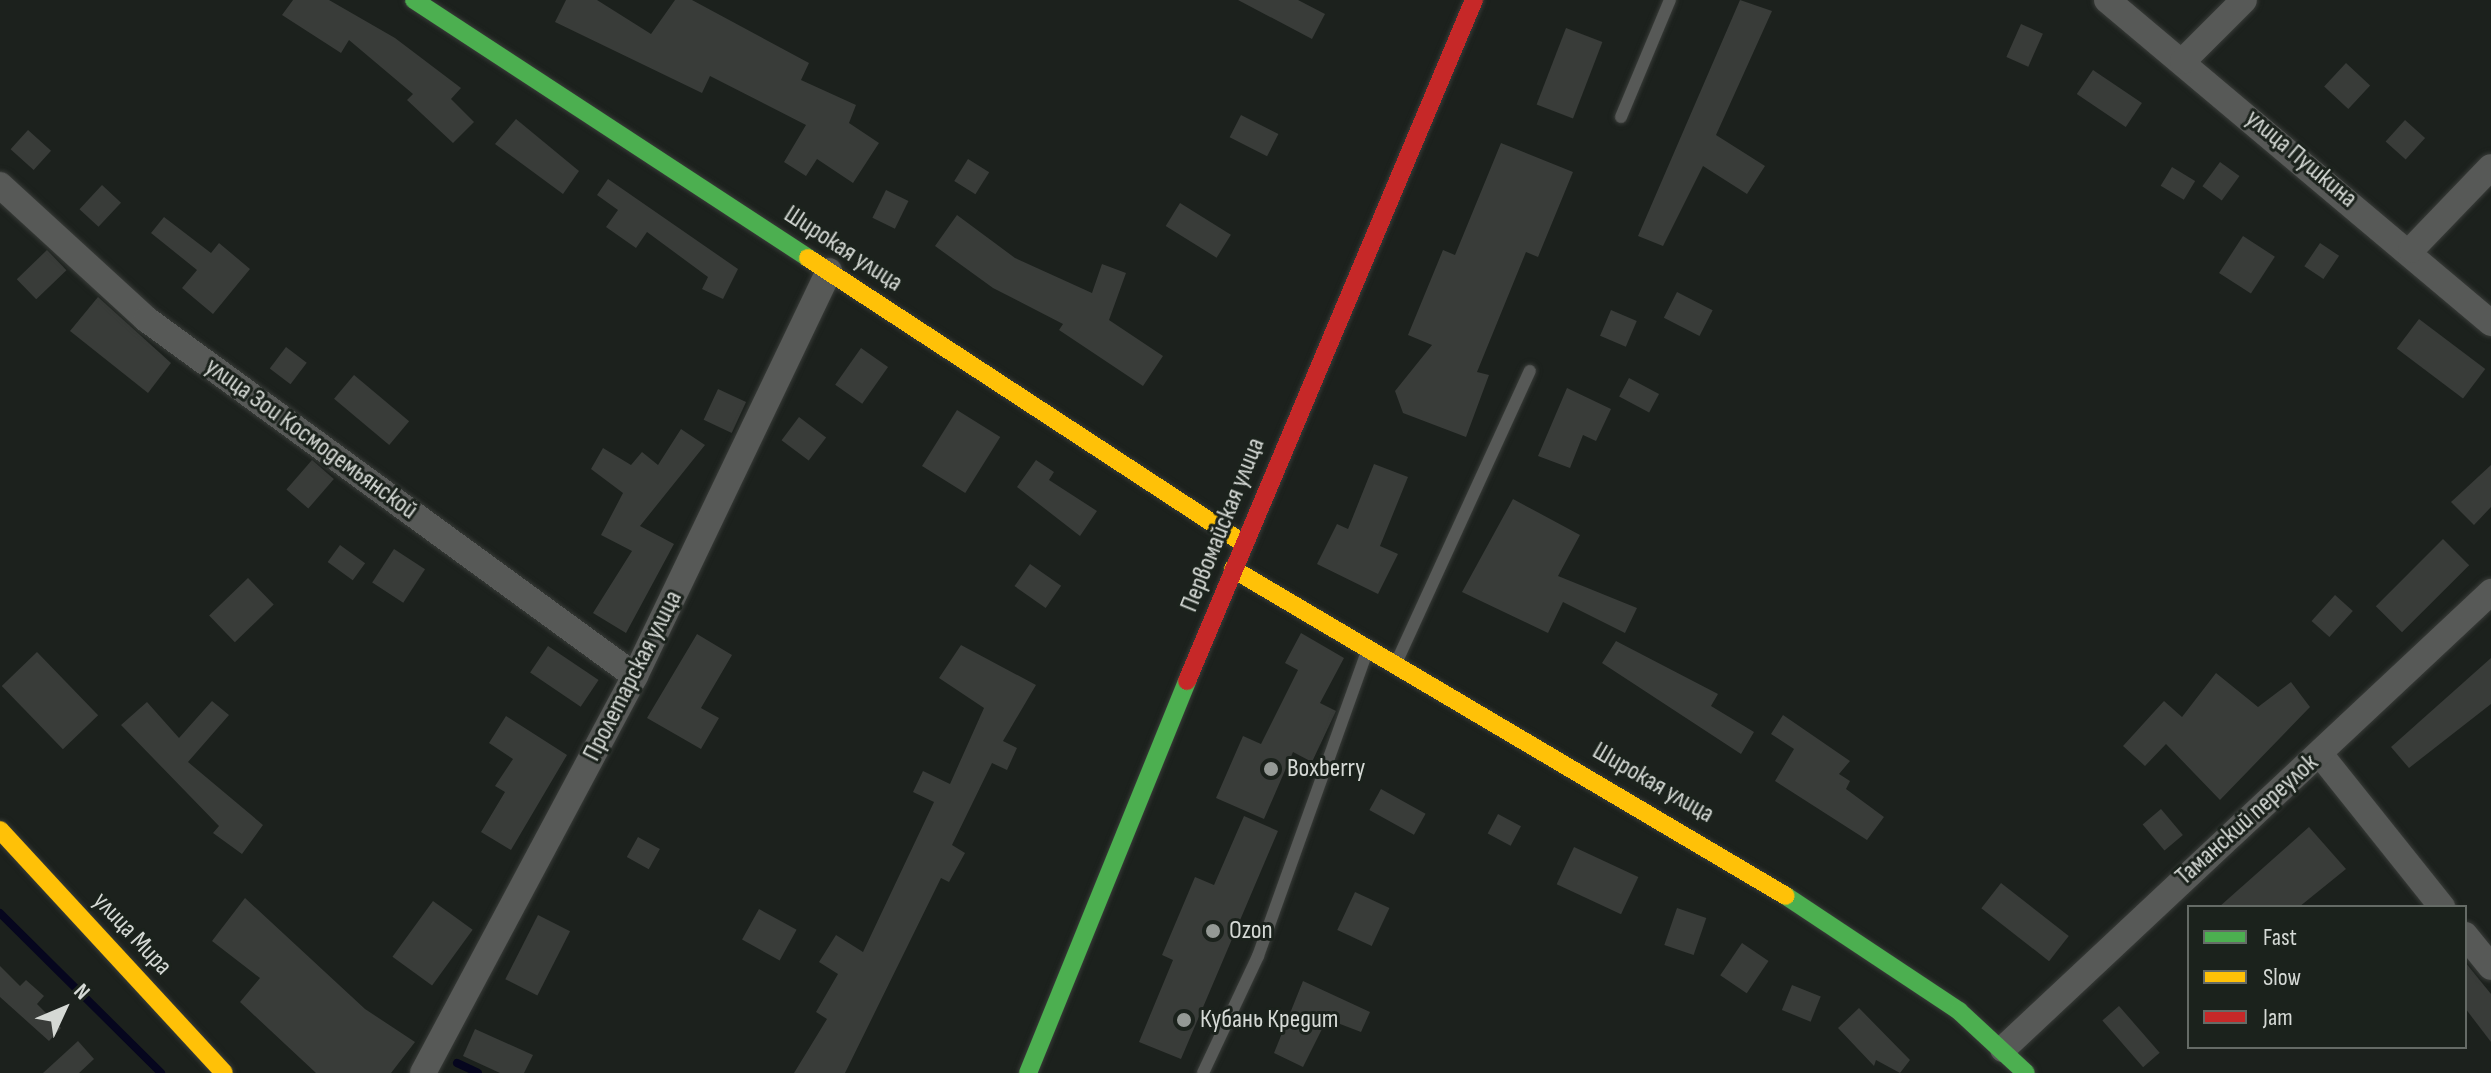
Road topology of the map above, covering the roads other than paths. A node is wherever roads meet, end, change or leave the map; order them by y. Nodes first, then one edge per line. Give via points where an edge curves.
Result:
1 (414, 0) edge
2 (1474, 0) edge
3 (1670, 0) edge
4 (2107, 0) edge
5 (2244, 0) edge
6 (2183, 61) junction
7 (1621, 117) dead end
8 (2491, 167) edge
9 (0, 185) edge
10 (2411, 250) junction
11 (829, 271) junction
12 (2491, 323) edge
13 (1530, 371) dead end
14 (1243, 543) junction
15 (1233, 569) junction
16 (2491, 592) edge
17 (1368, 648) junction
18 (1395, 664) junction
19 (635, 676) junction
20 (2320, 754) junction
21 (0, 830) edge
22 (2440, 905) edge
23 (2467, 937) edge
24 (2491, 967) edge
25 (2003, 1049) junction
26 (224, 1073) edge
27 (423, 1073) edge
28 (1028, 1073) edge
29 (1203, 1073) edge
30 (2026, 1073) edge

1 - 11 main road, Широкая улица
2 - 14 main road, Первомайская улица
3 - 7 lane
4 - 6 street, улица Пушкина
5 - 6 street
6 - 10 street, улица Пушкина
8 - 10 street
9 - 19 street, улица Зои Космодемьянской via 146,319
10 - 12 street, улица Пушкина
11 - 14 main road, Широкая улица
11 - 19 street, Пролетарская улица
13 - 18 lane
14 - 15 main road, Первомайская улица
15 - 17 main road, Широкая улица
15 - 28 main road, Первомайская улица
16 - 20 street, Таманский переулок
17 - 18 main road, Широкая улица
17 - 29 lane via 1258,956
18 - 25 main road, Широкая улица via 1719,851 1959,1011
19 - 27 street, Пролетарская улица
20 - 22 street
20 - 25 street, Таманский переулок
21 - 26 main road, улица Мира
23 - 24 street
25 - 30 main road, Широкая улица

